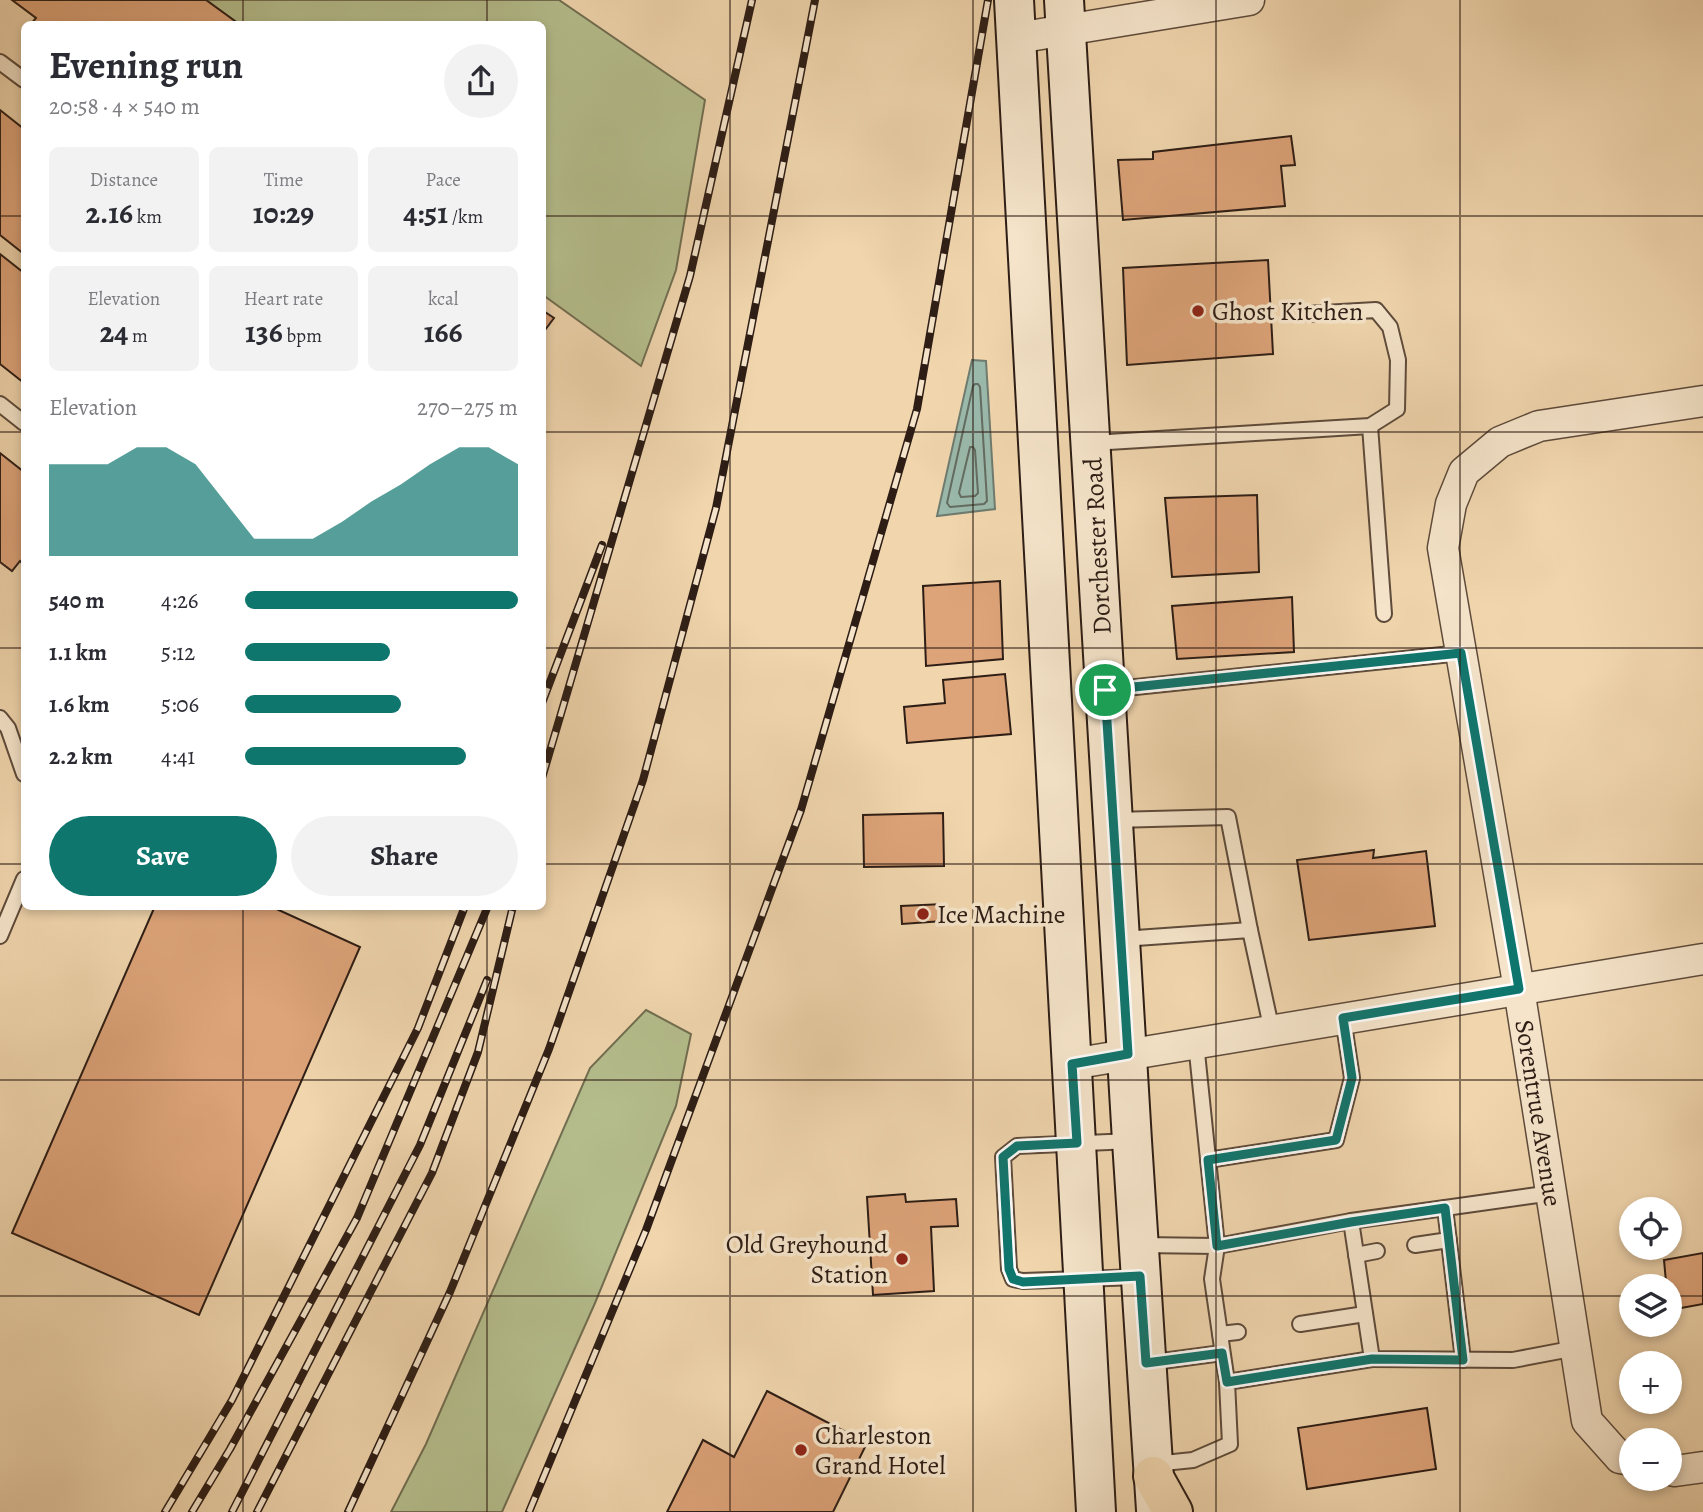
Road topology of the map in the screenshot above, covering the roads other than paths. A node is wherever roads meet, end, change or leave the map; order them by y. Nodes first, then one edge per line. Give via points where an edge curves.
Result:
1 (1014, 0) edge
2 (1249, 0) edge
3 (1193, 4) edge
4 (1065, 15) edge
5 (1017, 38) junction
6 (0, 62) edge
7 (21, 78) edge
8 (1306, 314) dead end
9 (1703, 401) edge
10 (0, 404) edge
11 (21, 421) edge
12 (1370, 426) junction
13 (1091, 443) junction
14 (1384, 614) dead end
15 (1461, 653) junction
16 (1105, 690) junction
17 (0, 718) edge
18 (21, 765) edge
19 (1113, 820) junction
20 (21, 886) edge
21 (1250, 930) junction
22 (0, 936) edge
23 (1120, 939) junction
24 (1703, 959) edge
25 (1519, 989) junction
26 (1343, 1018) junction
27 (1272, 1031) junction
28 (1196, 1043) junction
29 (1128, 1054) junction
30 (1072, 1064) junction
31 (1132, 1141) junction
32 (1077, 1143) junction
33 (1208, 1160) junction
34 (1552, 1193) junction
35 (1445, 1208) junction
36 (1351, 1222) junction
37 (1449, 1240) junction
38 (1415, 1245) dead end
39 (1217, 1246) junction
40 (1377, 1251) dead end
41 (1356, 1255) junction
42 (1139, 1261) junction
43 (1084, 1278) junction
44 (1365, 1314) junction
45 (1300, 1324) dead end
46 (1238, 1332) dead end
47 (1220, 1334) junction
48 (1576, 1348) junction
49 (1222, 1353) junction
50 (1372, 1359) junction
51 (1463, 1360) junction
52 (1146, 1363) junction
53 (1227, 1382) junction
54 (1619, 1452) edge
55 (1703, 1467) edge
56 (1682, 1470) edge
57 (1154, 1484) edge
58 (1096, 1512) edge
59 (1173, 1512) edge

1 - 5 main road, Dorchester Road
2 - 3 street
3 - 4 street
4 - 5 street
4 - 13 main road, Dorchester Road
5 - 30 main road, Dorchester Road
6 - 7 lane
8 - 12 lane via 1376,310 1390,327 1398,360 1398,409
9 - 15 street, Sorentrue Avenue via 1539,426 1500,442 1464,472 1451,504 1443,548
10 - 11 lane
12 - 13 lane
12 - 14 lane
13 - 16 main road, Dorchester Road
15 - 16 lane
15 - 25 street, Sorentrue Avenue
16 - 19 main road, Dorchester Road
17 - 18 lane
19 - 21 lane via 1228,817
19 - 23 main road, Dorchester Road
20 - 22 lane
21 - 23 lane
21 - 27 lane
23 - 29 main road, Dorchester Road
24 - 25 street
25 - 26 street
25 - 34 street, Sorentrue Avenue
26 - 27 street
26 - 33 lane via 1352,1078 1336,1140
27 - 28 street
28 - 29 street
28 - 33 lane
29 - 30 street
29 - 31 main road, Dorchester Road
30 - 32 main road, Dorchester Road
31 - 32 lane
31 - 42 main road, Dorchester Road
32 - 43 main road, Dorchester Road
32 - 43 lane via 1017,1146 1003,1157 1013,1279
33 - 39 lane
34 - 35 lane
34 - 48 street, Sorentrue Avenue
35 - 36 lane
35 - 37 lane
36 - 39 lane
36 - 41 lane
37 - 38 lane
37 - 51 lane
39 - 42 lane
39 - 47 lane via 1212,1279
40 - 41 lane
41 - 44 lane
42 - 43 lane
42 - 52 main road, Dorchester Road
43 - 58 main road, Dorchester Road
44 - 45 lane
44 - 50 lane
46 - 47 lane
47 - 49 lane
48 - 51 lane via 1513,1360
48 - 54 street, Sorentrue Avenue via 1587,1421
49 - 52 lane
49 - 53 lane
50 - 51 lane
50 - 53 lane
52 - 57 main road, Dorchester Road
53 - 57 lane via 1230,1444
55 - 56 street
57 - 59 highway

